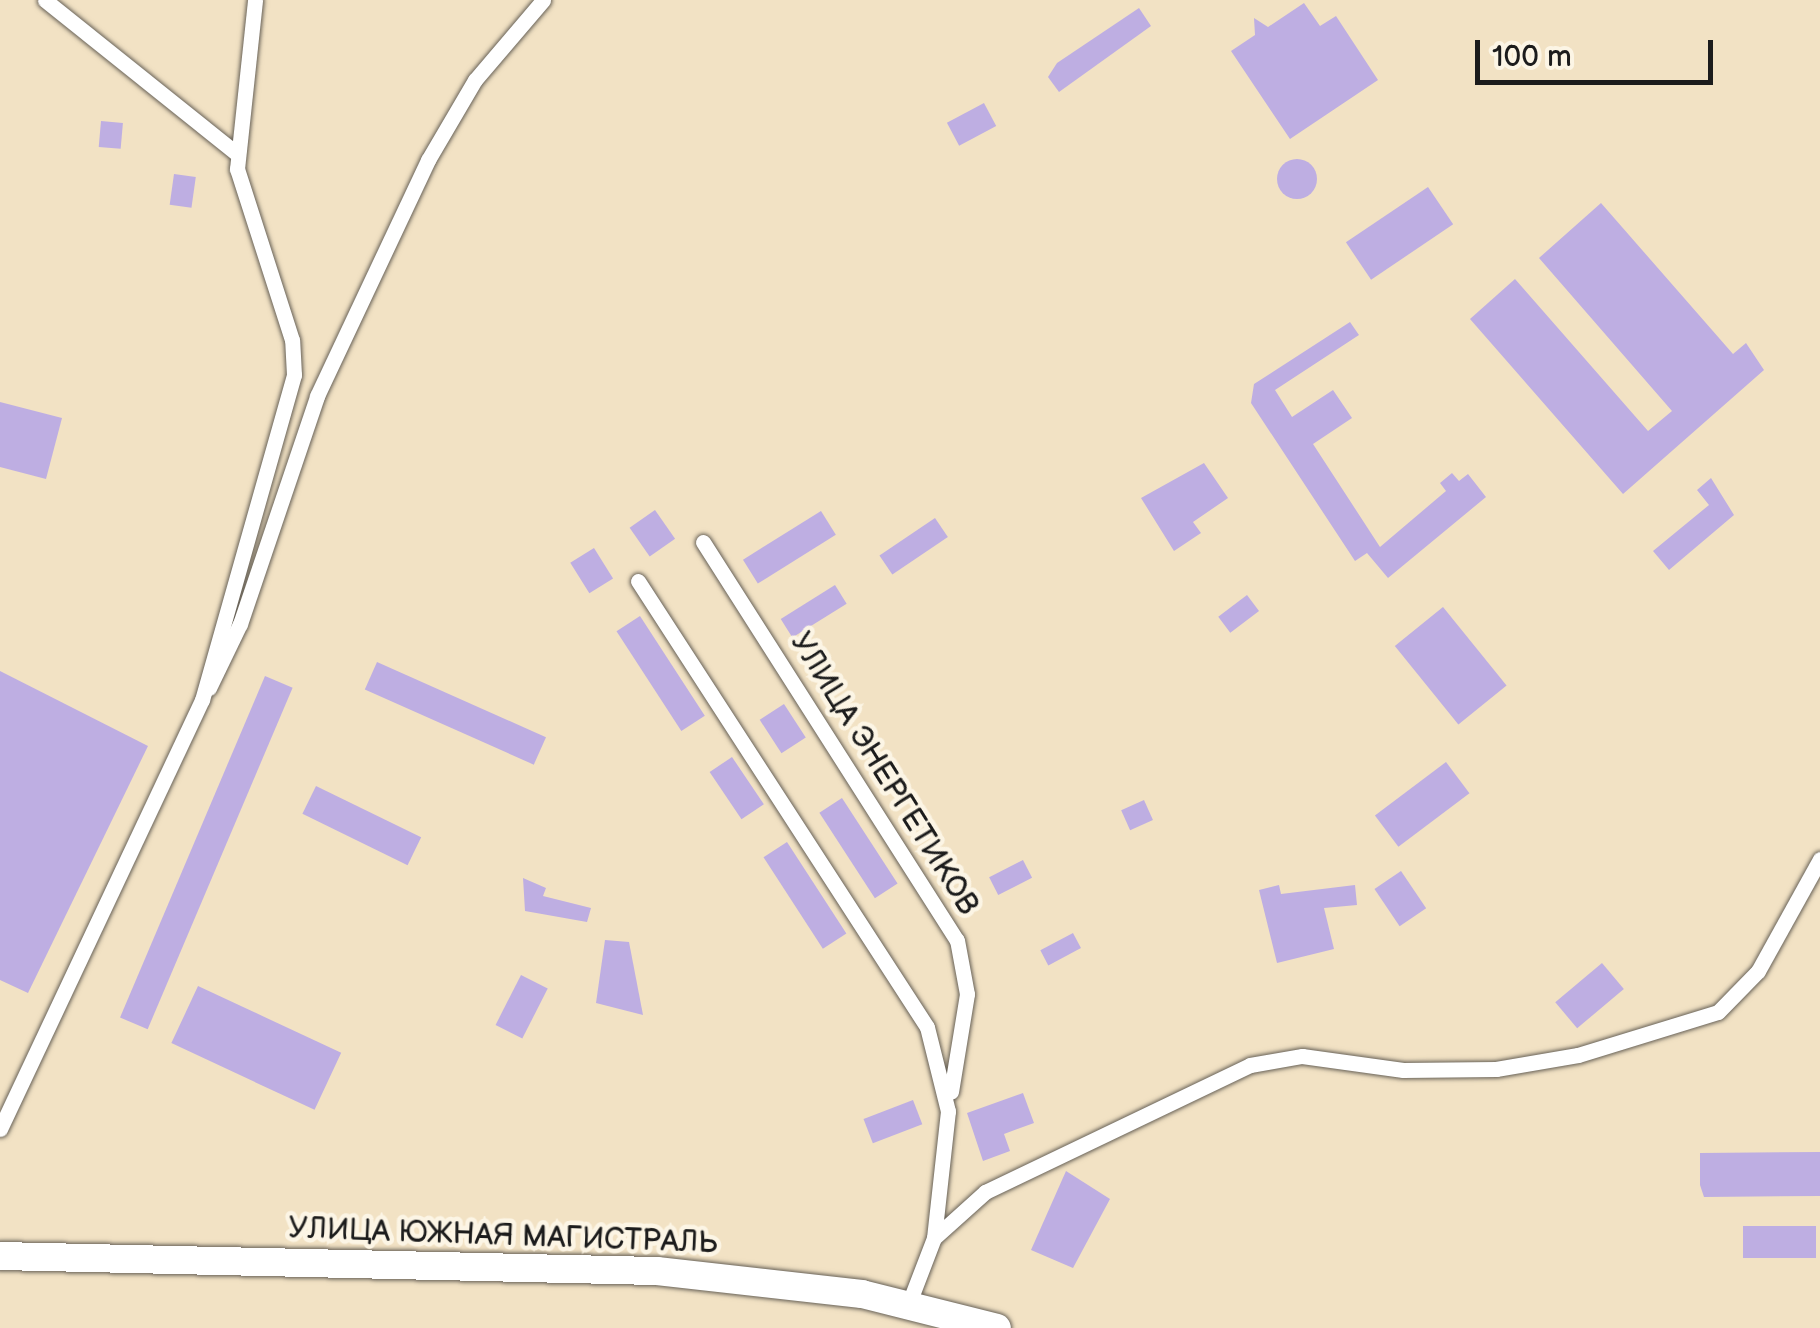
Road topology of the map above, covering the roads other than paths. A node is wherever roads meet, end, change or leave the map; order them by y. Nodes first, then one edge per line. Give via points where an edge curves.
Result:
1 (45, 0) edge
2 (255, 0) edge
3 (542, 0) edge
4 (236, 152) junction
5 (703, 542) dead end
6 (638, 581) dead end
7 (202, 700) junction
8 (1820, 859) edge
9 (948, 1110) junction
10 (0, 1129) edge
11 (934, 1238) junction
12 (0, 1256) edge
13 (909, 1303) junction
14 (997, 1328) edge

1 - 4 street
2 - 4 street
3 - 7 street via 460,102 428,160 316,396 240,624
4 - 7 street via 292,340 294,376
5 - 9 street, УЛИЦА ЭНЕРГЕТИКОВ via 957,940 967,994
6 - 9 street via 927,1027
7 - 10 street
8 - 11 street via 1750,982 1699,1021 1496,1069 1403,1070 1302,1056 1250,1065 1015,1174
9 - 11 street, УЛИЦА ЭНЕРГЕТИКОВ
11 - 13 street, УЛИЦА ЭНЕРГЕТИКОВ
12 - 13 highway, УЛИЦА ЮЖНАЯ МАГИСТРАЛЬ via 546,1264 750,1279
13 - 14 highway, УЛИЦА ЮЖНАЯ МАГИСТРАЛЬ

